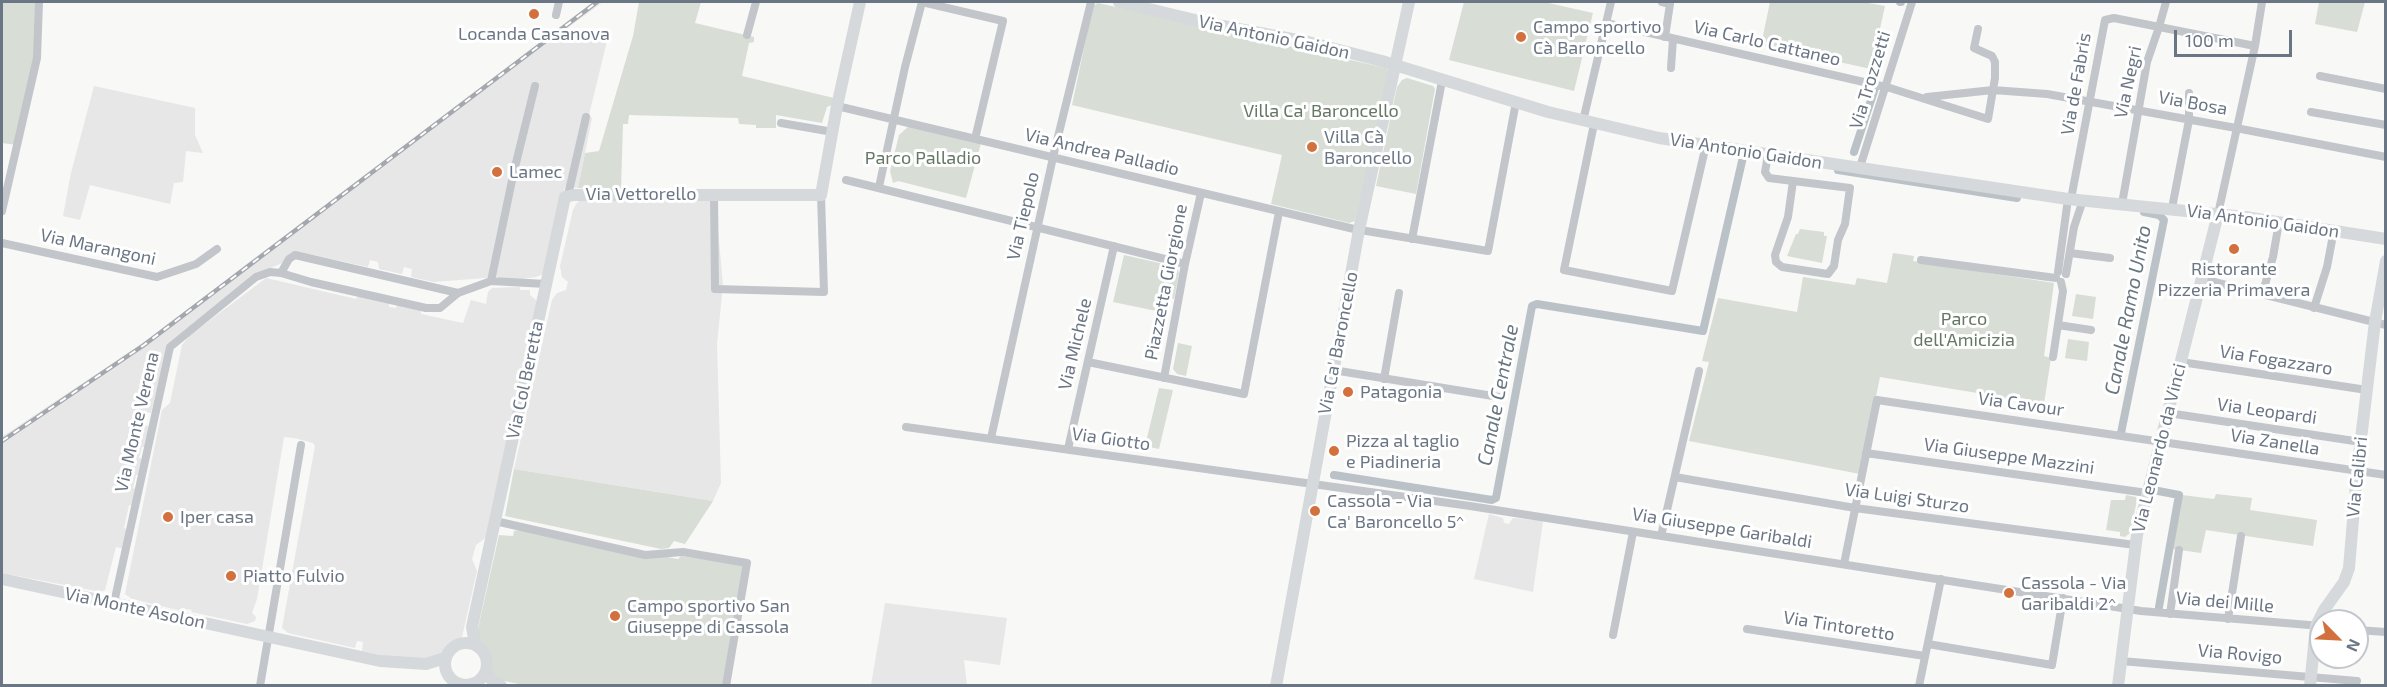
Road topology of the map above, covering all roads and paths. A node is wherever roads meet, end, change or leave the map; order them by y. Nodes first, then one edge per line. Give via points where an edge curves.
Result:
1 (39, 2) edge
2 (559, 2) edge
3 (756, 2) edge
4 (860, 2) edge
5 (1091, 2) edge
6 (1119, 2) edge
7 (1409, 2) edge
8 (1611, 2) edge
9 (1662, 2) edge
10 (1912, 2) edge
11 (2166, 2) edge
12 (2262, 2) edge
13 (556, 15) dead end
14 (1606, 23) junction
15 (2159, 27) junction
16 (1978, 29) dead end
17 (747, 35) dead end
18 (1669, 38) junction
19 (2255, 46) junction
20 (1396, 66) junction
21 (1671, 68) dead end
22 (2320, 76) dead end
23 (1442, 81) junction
24 (535, 86) dead end
25 (1885, 87) junction
26 (2385, 89) edge
27 (1993, 90) junction
28 (2189, 93) dead end
29 (1920, 98) junction
30 (2091, 101) junction
31 (1516, 102) junction
32 (837, 106) junction
33 (2139, 110) junction
34 (2311, 112) dead end
35 (586, 117) dead end
36 (894, 120) junction
37 (2189, 120) junction
38 (1589, 122) junction
39 (781, 123) dead end
40 (2385, 125) edge
41 (2236, 128) junction
42 (833, 132) junction
43 (975, 139) junction
44 (1706, 146) junction
45 (2385, 157) edge
46 (1053, 158) junction
47 (1767, 158) junction
48 (1860, 167) junction
49 (846, 180) dead end
50 (1793, 181) junction
51 (879, 188) junction
52 (1201, 193) junction
53 (714, 194) junction
54 (568, 195) junction
55 (821, 195) junction
56 (2074, 199) junction
57 (2122, 204) junction
58 (2172, 208) junction
59 (2, 211) edge
60 (1279, 212) junction
61 (2218, 214) junction
62 (2279, 222) junction
63 (1037, 227) junction
64 (1359, 230) junction
65 (2334, 230) junction
66 (1412, 239) junction
67 (2385, 239) edge
68 (2, 243) edge
69 (1114, 246) junction
70 (217, 249) dead end
71 (2070, 253) junction
72 (2110, 258) dead end
73 (1921, 260) dead end
74 (2385, 261) edge
75 (1185, 264) junction
76 (281, 273) junction
77 (2060, 277) junction
78 (2202, 279) junction
79 (491, 282) junction
80 (546, 284) junction
81 (458, 293) junction
82 (1399, 293) dead end
83 (2262, 295) junction
84 (2314, 308) junction
85 (2380, 324) edge
86 (2058, 325) junction
87 (2091, 330) dead end
88 (2053, 357) dead end
89 (1088, 362) junction
90 (2181, 362) junction
91 (1333, 370) junction
92 (1700, 370) dead end
93 (1164, 378) junction
94 (1384, 379) junction
95 (2367, 390) junction
96 (1499, 397) dead end
97 (2168, 413) junction
98 (906, 427) dead end
99 (991, 438) junction
100 (2160, 441) junction
101 (2361, 442) junction
102 (301, 445) dead end
103 (1068, 449) junction
104 (1866, 453) junction
105 (2357, 472) junction
106 (2385, 475) edge
107 (1675, 477) junction
108 (1312, 484) junction
109 (2147, 493) junction
110 (1855, 508) junction
111 (495, 521) junction
112 (1633, 532) junction
113 (1661, 536) junction
114 (2241, 536) dead end
115 (2135, 545) junction
116 (2179, 550) dead end
117 (1844, 564) junction
118 (2, 579) edge
119 (1941, 579) junction
120 (2063, 598) junction
121 (114, 603) junction
122 (2127, 609) junction
123 (2325, 609) edge
124 (2169, 614) junction
125 (2228, 619) junction
126 (2309, 625) edge
127 (472, 627) junction
128 (1747, 629) dead end
129 (2369, 631) edge
130 (2385, 632) edge
131 (1613, 636) dead end
132 (269, 637) junction
133 (462, 643) junction
134 (475, 644) junction
135 (1928, 644) junction
136 (1925, 656) junction
137 (445, 658) junction
138 (2121, 661) junction
139 (426, 664) junction
140 (446, 672) junction
141 (482, 676) junction
142 (2310, 681) edge
143 (2357, 681) dead end
144 (498, 684) edge
145 (260, 686) edge
146 (726, 686) edge
147 (1276, 686) edge
148 (1919, 686) edge
149 (2118, 686) edge

1 - 59 street via 37,58
2 - 13 street
3 - 17 street
4 - 32 street, Via Vettorello
5 - 46 street, Via Tiepolo
6 - 20 street, Via Antonio Gaidon via 1308,42
7 - 20 street, Via Ca' Baroncello
8 - 14 street
9 - 18 street via 1670,4
10 - 25 street, Via Trozzetti
11 - 15 street
12 - 19 street
14 - 18 street, Via Carlo Cattaneo
14 - 38 street
15 - 19 street, Via Negri
15 - 30 street, Via de Fabris via 2114,18 2105,20
15 - 33 street, Via Negri via 2147,62
16 - 27 street, Via Bosa via 1974,48 1992,56 1995,62
18 - 21 street
18 - 25 street, Via Carlo Cattaneo
19 - 41 street
20 - 23 street, Via Antonio Gaidon
20 - 64 street, Via Ca' Baroncello
22 - 26 street
23 - 31 street, Via Antonio Gaidon
23 - 66 street
24 - 79 street
25 - 29 street, Via Bosa
25 - 48 street, Via Trozzetti
27 - 29 street, Via Bosa
27 - 29 street, Via Bosa via 1988,119
27 - 30 street, Via Bosa
28 - 37 street
30 - 33 street, Via Bosa
30 - 56 street, Via de Fabris
31 - 38 street, Via Antonio Gaidon
31 - 66 street, Via Andrea Palladio via 1488,250
32 - 36 street, Via Andrea Palladio
32 - 42 street, Via Vettorello
33 - 37 street, Via Bosa
33 - 57 street, Via Negri
34 - 40 street
35 - 54 street, Via Col Beretta
36 - 43 street, Via Andrea Palladio
36 - 43 street via 922,2 1003,21
36 - 51 street
37 - 41 street, Via Bosa
37 - 58 street
38 - 44 street, Via Antonio Gaidon
38 - 44 street via 1564,270 1672,291
39 - 42 street
41 - 45 street, Via Bosa
41 - 61 street
42 - 55 street, Via Vettorello
43 - 46 street, Via Andrea Palladio
44 - 47 street, Via Antonio Gaidon
46 - 52 street, Via Andrea Palladio
46 - 63 street, Via Tiepolo
47 - 48 street, Via Antonio Gaidon
47 - 50 street via 1767,177
48 - 56 street, Via Antonio Gaidon
49 - 51 street
50 - 50 street via 1850,188 1845,224 1834,266 1828,274 1782,267 1776,262
51 - 63 street
52 - 60 street, Via Andrea Palladio
52 - 75 street, Piazzetta Giorgione
53 - 54 street, Via Vettorello
53 - 55 street, Via Vettorello
53 - 55 street, Via Vettorello via 716,289 824,292
54 - 80 street, Via Col Beretta via 563,201
56 - 57 street, Via Antonio Gaidon
56 - 71 street
56 - 77 street
57 - 58 street, Via Antonio Gaidon
58 - 61 street, Via Antonio Gaidon
60 - 64 street, Via Andrea Palladio
60 - 93 street via 1244,394
61 - 62 street, Via Antonio Gaidon
61 - 78 street, Via Leonardo da Vinci
62 - 65 street, Via Antonio Gaidon
62 - 83 street
63 - 69 street
63 - 99 street, Via Tiepolo
64 - 66 street, Via Andrea Palladio
64 - 91 street, Via Ca' Baroncello
65 - 67 street, Via Antonio Gaidon
65 - 84 street
68 - 70 street, Via Marangoni via 157,277 196,264
69 - 75 street
69 - 89 street, Via Michele
71 - 72 street
71 - 77 street
73 - 77 street
74 - 85 street, Via Calibri
75 - 93 street, Piazzetta Giorgione
76 - 81 street, Via Monte Verena via 426,308 440,308
76 - 81 street via 294,255
76 - 121 street, Via Monte Verena via 256,277 170,347
77 - 86 street via 2063,291
78 - 83 street
78 - 90 street, Via Leonardo da Vinci
79 - 80 street
79 - 81 street, Via Monte Verena
80 - 111 street, Via Col Beretta
82 - 94 street
83 - 84 street
84 - 85 street
85 - 95 street, Via Calibri
86 - 87 street
86 - 88 street
89 - 93 street
89 - 103 street, Via Michele
90 - 95 street, Via Fogazzaro
90 - 97 street, Via Leonardo da Vinci
91 - 94 street
91 - 108 street, Via Ca' Baroncello
92 - 107 street
94 - 96 street
95 - 101 street, Via Calibri
97 - 100 street, Via Leonardo da Vinci
97 - 101 street, Via Leopardi
98 - 99 street, Via Giotto
99 - 103 street, Via Giotto
100 - 104 street, Via Cavour via 1877,400
100 - 105 street, Via Zanella
100 - 109 street, Via Leonardo da Vinci
101 - 105 street, Via Calibri
102 - 132 street
103 - 108 street, Via Giotto
104 - 109 street, Via Giuseppe Mazzini
104 - 110 street
105 - 106 street, Via Zanella
105 - 123 street, Via Calibri via 2349,568
107 - 110 street, Via Luigi Sturzo
107 - 113 street
108 - 112 street, Via Giuseppe Garibaldi
108 - 147 street, Via Ca' Baroncello
109 - 115 street, Via Leonardo da Vinci
110 - 115 street, Via Luigi Sturzo
110 - 117 street
111 - 127 street, Via Col Beretta
111 - 146 street via 645,555 683,552 747,563
112 - 113 street, Via Giuseppe Garibaldi
112 - 131 street
113 - 117 street, Via Giuseppe Garibaldi
114 - 125 street
115 - 122 street, Via Leonardo da Vinci
116 - 124 street
117 - 119 street, Via Giuseppe Garibaldi
118 - 121 street, Via Monte Asolon
119 - 120 street, Via Giuseppe Garibaldi
119 - 135 street
120 - 122 street, Via Giuseppe Garibaldi
120 - 135 street via 2052,665
121 - 132 street, Via Monte Asolon
122 - 124 street, Via dei Mille
122 - 138 street, Via Leonardo da Vinci
124 - 125 street, Via dei Mille
125 - 126 street, Via dei Mille
127 - 133 street
127 - 134 street, Via Col Beretta
128 - 136 street, Via Tintoretto
129 - 130 street
132 - 139 street, Via Monte Asolon via 380,661
132 - 145 street
133 - 134 street
133 - 137 street
134 - 141 street via 488,662
135 - 136 street
136 - 148 street
137 - 139 street, Via Monte Asolon
137 - 140 street
138 - 142 street, Via Rovigo
138 - 149 street, Via Leonardo da Vinci
139 - 140 street, Via Monte Asolon
140 - 141 street via 458,684 466,685
141 - 144 street
142 - 143 street, Via Rovigo

